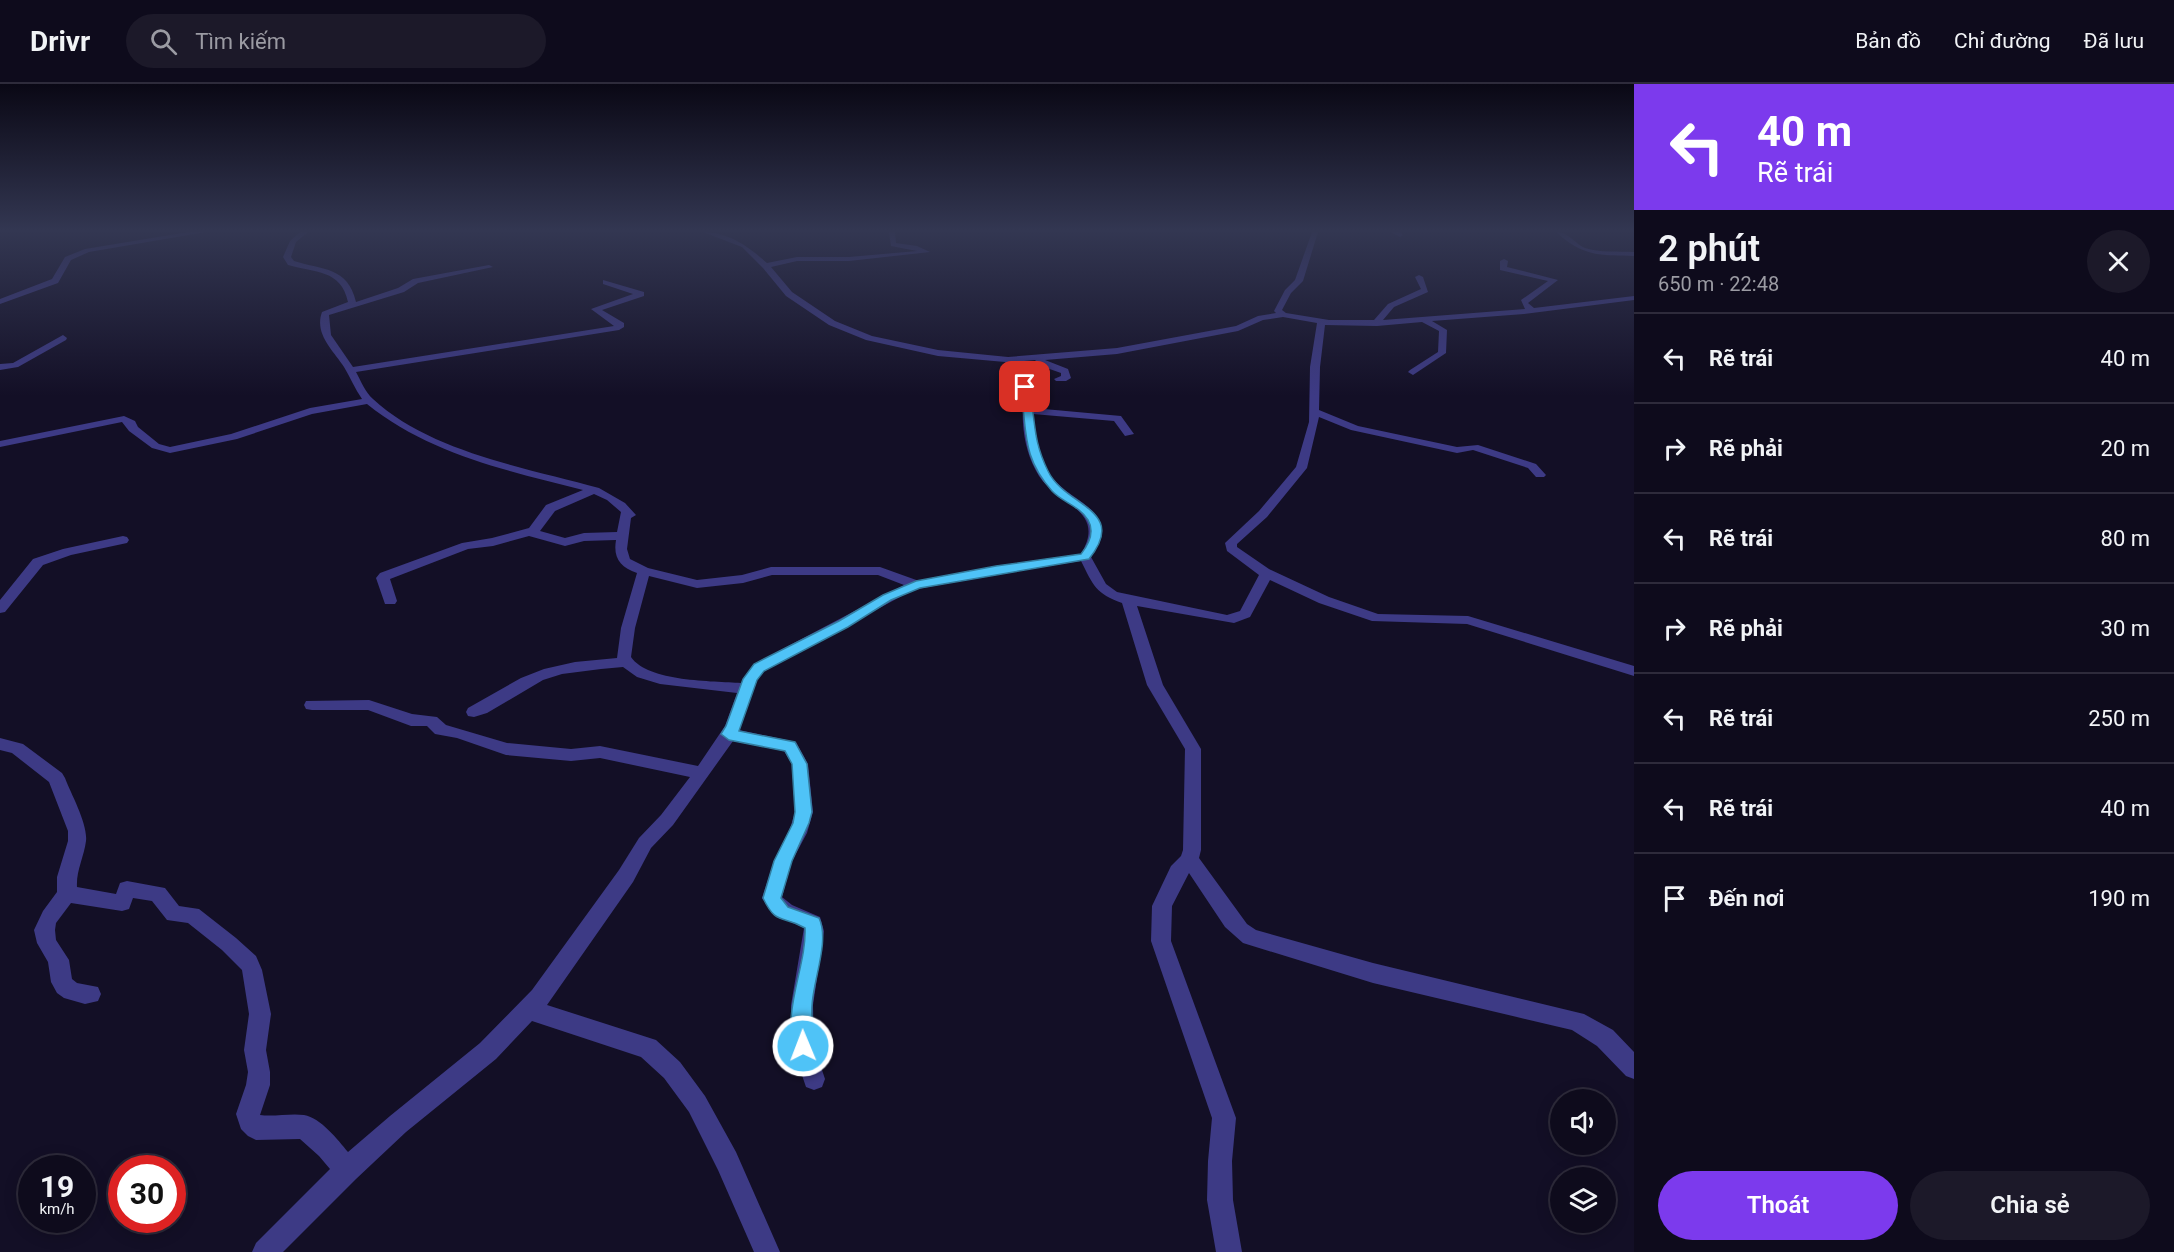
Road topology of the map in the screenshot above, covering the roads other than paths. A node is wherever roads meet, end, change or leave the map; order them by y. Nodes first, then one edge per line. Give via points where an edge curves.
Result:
1 (39, 287) edge
2 (346, 287) edge
3 (407, 287) edge
4 (619, 287) edge
5 (783, 287) edge
6 (1293, 287) edge
7 (1423, 287) edge
8 (1545, 287) edge
9 (1634, 298) edge
10 (0, 302) edge
11 (350, 305) junction
12 (1533, 311) junction
13 (1283, 315) junction
14 (1422, 320) junction
15 (1321, 322) junction
16 (1377, 323) junction
17 (63, 338) dead end
18 (1037, 357) junction
19 (1008, 360) junction
20 (0, 367) edge
21 (350, 370) junction
22 (1413, 372) dead end
23 (1059, 379) dead end
24 (369, 401) junction
25 (1029, 411) junction
26 (1316, 412) junction
27 (1129, 434) dead end
28 (0, 444) edge
29 (1540, 475) dead end
30 (595, 490) junction
31 (533, 532) junction
32 (621, 536) junction
33 (123, 540) dead end
34 (1085, 557) junction
35 (644, 571) junction
36 (1265, 572) junction
37 (916, 585) junction
38 (1128, 600) junction
39 (390, 601) dead end
40 (0, 609) edge
41 (627, 662) junction
42 (1634, 672) edge
43 (747, 688) junction
44 (312, 705) dead end
45 (474, 712) dead end
46 (729, 734) junction
47 (0, 744) edge
48 (701, 773) junction
49 (1189, 860) junction
50 (67, 894) junction
51 (90, 994) dead end
52 (530, 1010) junction
53 (1634, 1068) edge
54 (814, 1079) dead end
55 (347, 1170) junction
56 (265, 1252) edge
57 (767, 1252) edge
58 (1229, 1252) edge

1 - 10 street
2 - 11 street
3 - 11 street
4 - 21 street via 641,294 595,309 621,325 616,328
5 - 19 street via 801,304 861,335 938,353
6 - 13 street via 1278,311
7 - 16 street via 1425,290 1388,307
8 - 12 street via 1524,302
9 - 12 street
11 - 21 street via 323,316 327,338
12 - 14 street
13 - 15 street
13 - 18 street via 1155,345
14 - 16 street
14 - 22 street via 1443,330 1442,353
15 - 16 street
15 - 26 street via 1315,367
17 - 20 street via 15,365
18 - 19 street
18 - 23 street via 1044,364 1065,371 1066,378
19 - 25 street via 1024,384
21 - 24 street
24 - 28 street via 310,411 233,437 170,450 160,450 124,419
24 - 30 street via 399,423 436,442 541,477
25 - 27 street via 1117,418
25 - 34 street via 1031,445 1044,475 1094,520 1097,536
26 - 29 street via 1367,431 1457,450 1474,447 1532,466
26 - 36 street via 1301,468 1263,514 1231,543 1231,548
30 - 31 street via 546,509
30 - 32 street via 619,503 630,515 625,514
31 - 32 street via 565,542
31 - 39 street via 466,546 388,574 383,578
32 - 35 street via 622,560
33 - 40 street via 38,562
34 - 37 street
34 - 38 street via 1100,586
35 - 37 street via 697,584 771,572 880,571
35 - 41 street via 628,625 624,657
36 - 38 street via 1245,614 1234,620
36 - 42 street via 1324,600 1377,618 1468,620
37 - 43 street via 759,668
38 - 49 street via 1155,685 1193,749
41 - 43 street via 678,684
41 - 45 street via 578,666 530,679
43 - 46 street
44 - 48 street via 369,705 411,720 431,721 441,730 517,751 571,755 600,752
46 - 48 street
46 - 54 street via 790,746 800,764 804,812 772,898 783,913 813,923 802,1005 803,1046
47 - 50 street via 17,748 57,778 77,831
48 - 52 street via 668,820 645,843 626,876
49 - 53 street via 1199,868 1237,928 1250,937 1373,973 1576,1021 1605,1038
49 - 58 street via 1178,872 1162,906 1161,941 1224,1118 1220,1200
50 - 51 street via 46,925 45,941 59,962 64,987
50 - 55 street via 122,903 127,890 158,894 174,914 192,915 244,958 252,970 260,1014 255,1050 259,1061 258,1085 249,1121 256,1128 304,1127
52 - 55 street via 488,1051
52 - 57 street via 648,1048 672,1070 697,1104 722,1151
55 - 56 street

